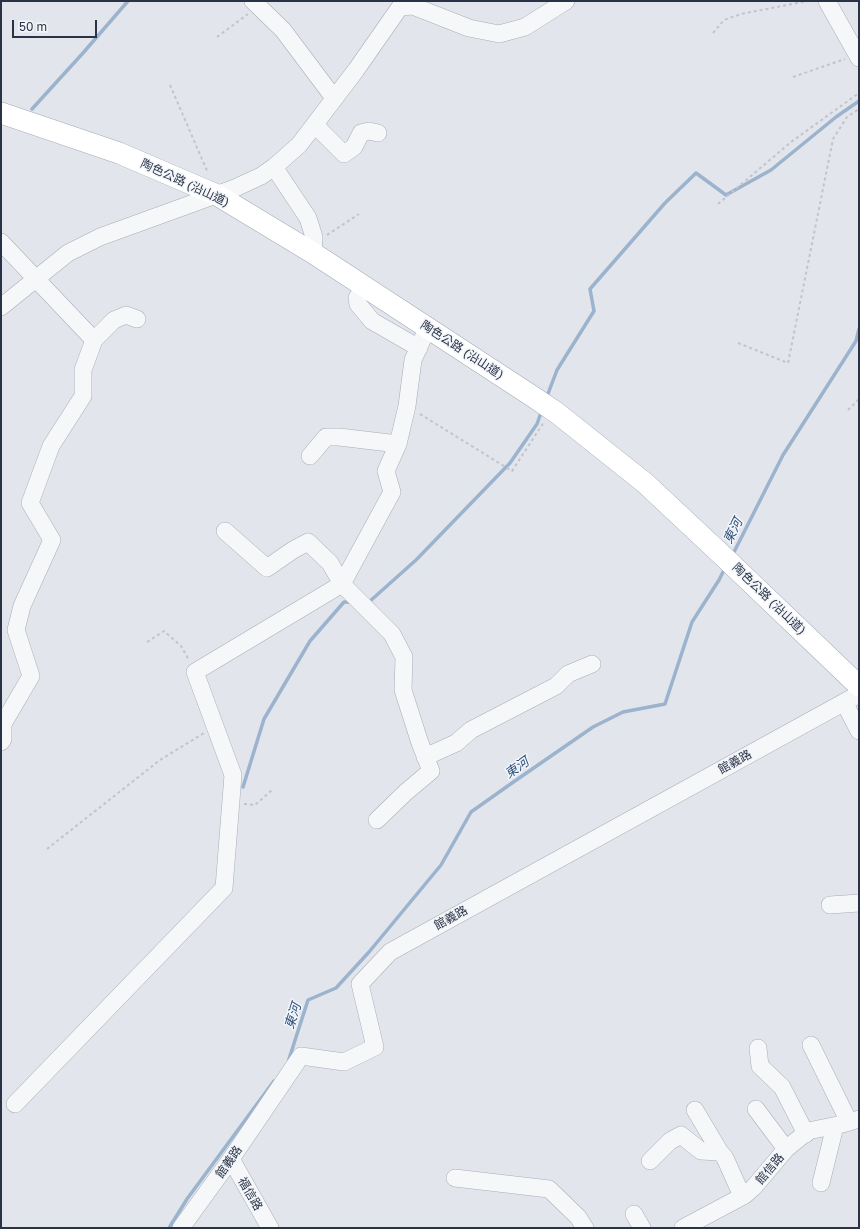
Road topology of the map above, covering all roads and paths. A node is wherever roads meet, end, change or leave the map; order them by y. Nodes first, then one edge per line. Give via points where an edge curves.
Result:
1 (566, 1) edge
2 (808, 1) edge
3 (827, 1) edge
4 (257, 4) edge
5 (405, 4) edge
6 (713, 34) dead end
7 (217, 37) dead end
8 (858, 57) edge
9 (793, 77) dead end
10 (170, 84) dead end
11 (859, 93) edge
12 (334, 98) junction
13 (859, 109) edge
14 (1, 114) edge
15 (315, 125) junction
16 (378, 133) dead end
17 (274, 167) junction
18 (217, 195) junction
19 (718, 204) dead end
20 (359, 214) dead end
21 (1, 242) edge
22 (313, 253) junction
23 (37, 278) junction
24 (364, 286) junction
25 (1, 307) edge
26 (137, 319) dead end
27 (428, 328) junction
28 (94, 340) junction
29 (738, 343) dead end
30 (419, 348) junction
31 (859, 399) edge
32 (407, 406) junction
33 (547, 406) junction
34 (848, 410) dead end
35 (398, 444) junction
36 (310, 456) dead end
37 (225, 531) dead end
38 (342, 584) junction
39 (146, 642) dead end
40 (592, 664) dead end
41 (195, 672) junction
42 (859, 686) edge
43 (859, 694) edge
44 (844, 702) junction
45 (215, 726) junction
46 (859, 731) edge
47 (1, 742) edge
48 (425, 757) junction
49 (273, 789) dead end
50 (231, 802) junction
51 (377, 820) dead end
52 (47, 849) dead end
53 (859, 904) edge
54 (830, 906) dead end
55 (811, 1046) dead end
56 (758, 1048) dead end
57 (15, 1104) dead end
58 (756, 1109) dead end
59 (695, 1110) dead end
60 (848, 1122) edge
61 (806, 1134) junction
62 (786, 1149) junction
63 (720, 1152) junction
64 (231, 1159) junction
65 (650, 1161) dead end
66 (455, 1178) dead end
67 (821, 1183) dead end
68 (742, 1196) junction
69 (181, 1228) edge
70 (270, 1228) edge
71 (585, 1228) edge
72 (683, 1228) edge

1 - 5 street via 525,28 499,34 469,28
2 - 6 path via 741,14 724,20
3 - 8 street
4 - 7 path
4 - 12 street via 283,30
5 - 12 street
8 - 9 path
10 - 18 path
11 - 19 path via 791,142
12 - 15 street
13 - 29 path via 847,117 833,139 788,363
14 - 18 main road, 陶色公路 (沿山道) via 119,153
15 - 16 street via 344,154 354,147 362,133
15 - 17 street via 299,146
17 - 18 street via 261,176
17 - 22 street via 308,218 314,237
18 - 22 main road, 陶色公路 (沿山道)
18 - 23 street via 100,236 68,253
20 - 22 path via 319,241
21 - 23 street
22 - 24 main road, 陶色公路 (沿山道)
23 - 25 street
23 - 28 street
24 - 27 main road, 陶色公路 (沿山道)
24 - 30 street via 357,298 358,304 372,321
26 - 28 street via 126,315 114,320
27 - 30 street
27 - 33 main road, 陶色公路 (沿山道)
28 - 47 street via 83,370 82,396 51,446 30,503 52,540 22,606 16,630 31,676 3,724
30 - 32 street via 413,360
31 - 34 path
32 - 33 path via 512,471 544,422
32 - 35 street
33 - 42 main road, 陶色公路 (沿山道) via 645,483
35 - 36 street via 326,437
35 - 38 street via 386,471 392,492
37 - 38 street via 267,568 308,542 330,563
38 - 41 street
38 - 48 street via 392,634 404,656 403,690
39 - 41 path via 164,632 181,646
40 - 48 street via 568,674 556,686 472,730 456,743
41 - 45 street
43 - 44 street, 館義路
44 - 46 street
44 - 64 street, 館義路 via 390,952 360,984 375,1047 344,1062 301,1056
45 - 50 street via 233,775
45 - 52 path via 160,760
48 - 51 street via 431,771
49 - 50 path via 255,805
50 - 57 street via 224,888
53 - 54 street
55 - 60 street
56 - 61 street via 760,1066 782,1087
58 - 62 street
59 - 63 street
60 - 61 street, 館信路 via 808,1131
60 - 67 street
61 - 62 street, 館信路
62 - 68 street, 館信路 via 754,1187
63 - 65 street via 700,1151 681,1135 670,1141
63 - 68 street
64 - 69 street, 館義路
64 - 70 street, 福信路
66 - 71 street via 549,1189 578,1217
68 - 72 street, 館信路

